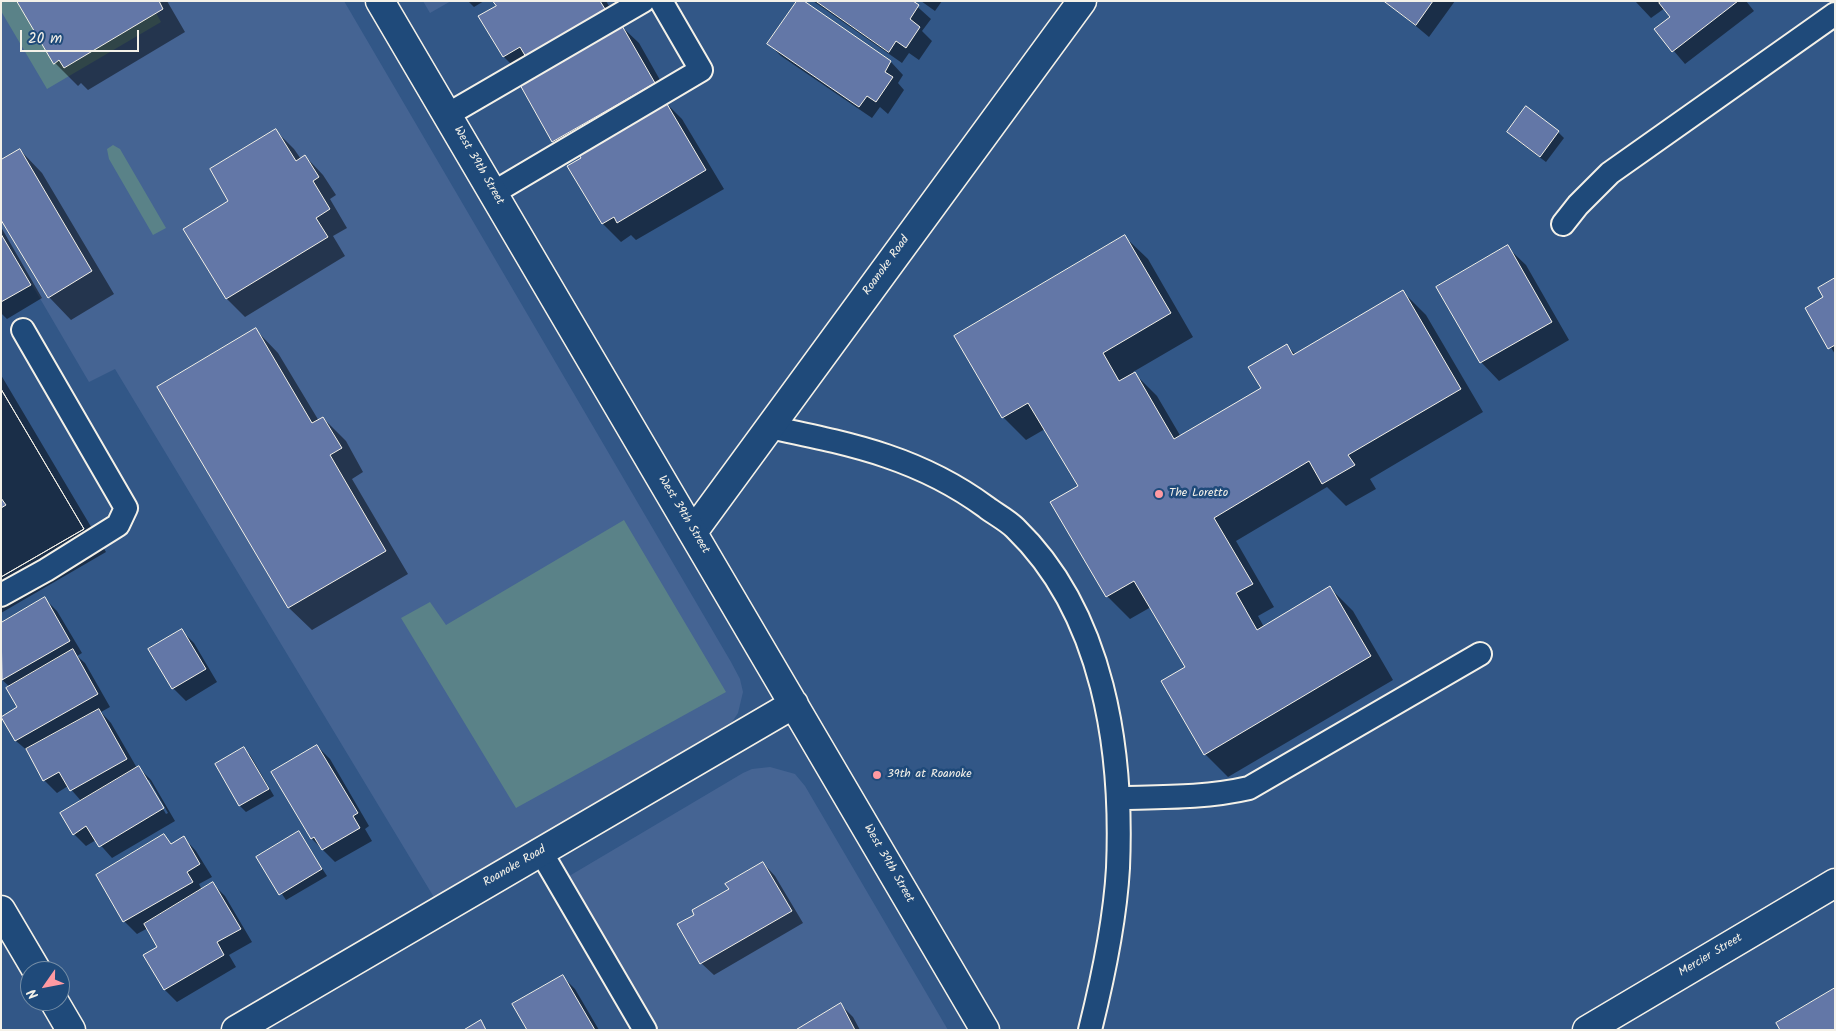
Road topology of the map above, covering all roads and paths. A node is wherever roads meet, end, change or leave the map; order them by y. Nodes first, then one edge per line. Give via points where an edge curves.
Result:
1 (380, 1) edge
2 (643, 1) edge
3 (661, 1) edge
4 (1082, 1) edge
5 (1835, 14) edge
6 (447, 115) junction
7 (493, 193) junction
8 (1563, 224) dead end
9 (23, 330) dead end
10 (770, 426) junction
11 (693, 532) junction
12 (1, 594) edge
13 (1480, 654) dead end
14 (794, 704) junction
15 (1119, 798) junction
16 (541, 852) junction
17 (1835, 883) edge
18 (1, 910) edge
19 (31, 961) edge
20 (60, 1011) edge
21 (71, 1030) edge
22 (236, 1030) edge
23 (645, 1030) edge
24 (986, 1030) edge
25 (1090, 1030) edge
26 (1587, 1030) edge

1 - 6 street, West 39th Street
2 - 6 lane
3 - 7 lane via 701,70
4 - 10 street, Roanoke Road
5 - 8 lane via 1610,173
6 - 7 street, West 39th Street
7 - 11 street, West 39th Street
9 - 12 lane via 126,508 118,525
10 - 11 street, Roanoke Road
10 - 15 lane via 873,450 924,470 971,496 1014,528 1045,563 1091,648 1104,696
11 - 14 street, West 39th Street
13 - 15 lane via 1249,788 1229,793
14 - 16 street, Roanoke Road
14 - 24 street, West 39th Street
15 - 25 lane via 1118,869
16 - 22 street, Roanoke Road
16 - 23 lane
17 - 26 street, Mercier Street
18 - 19 street
20 - 21 street

